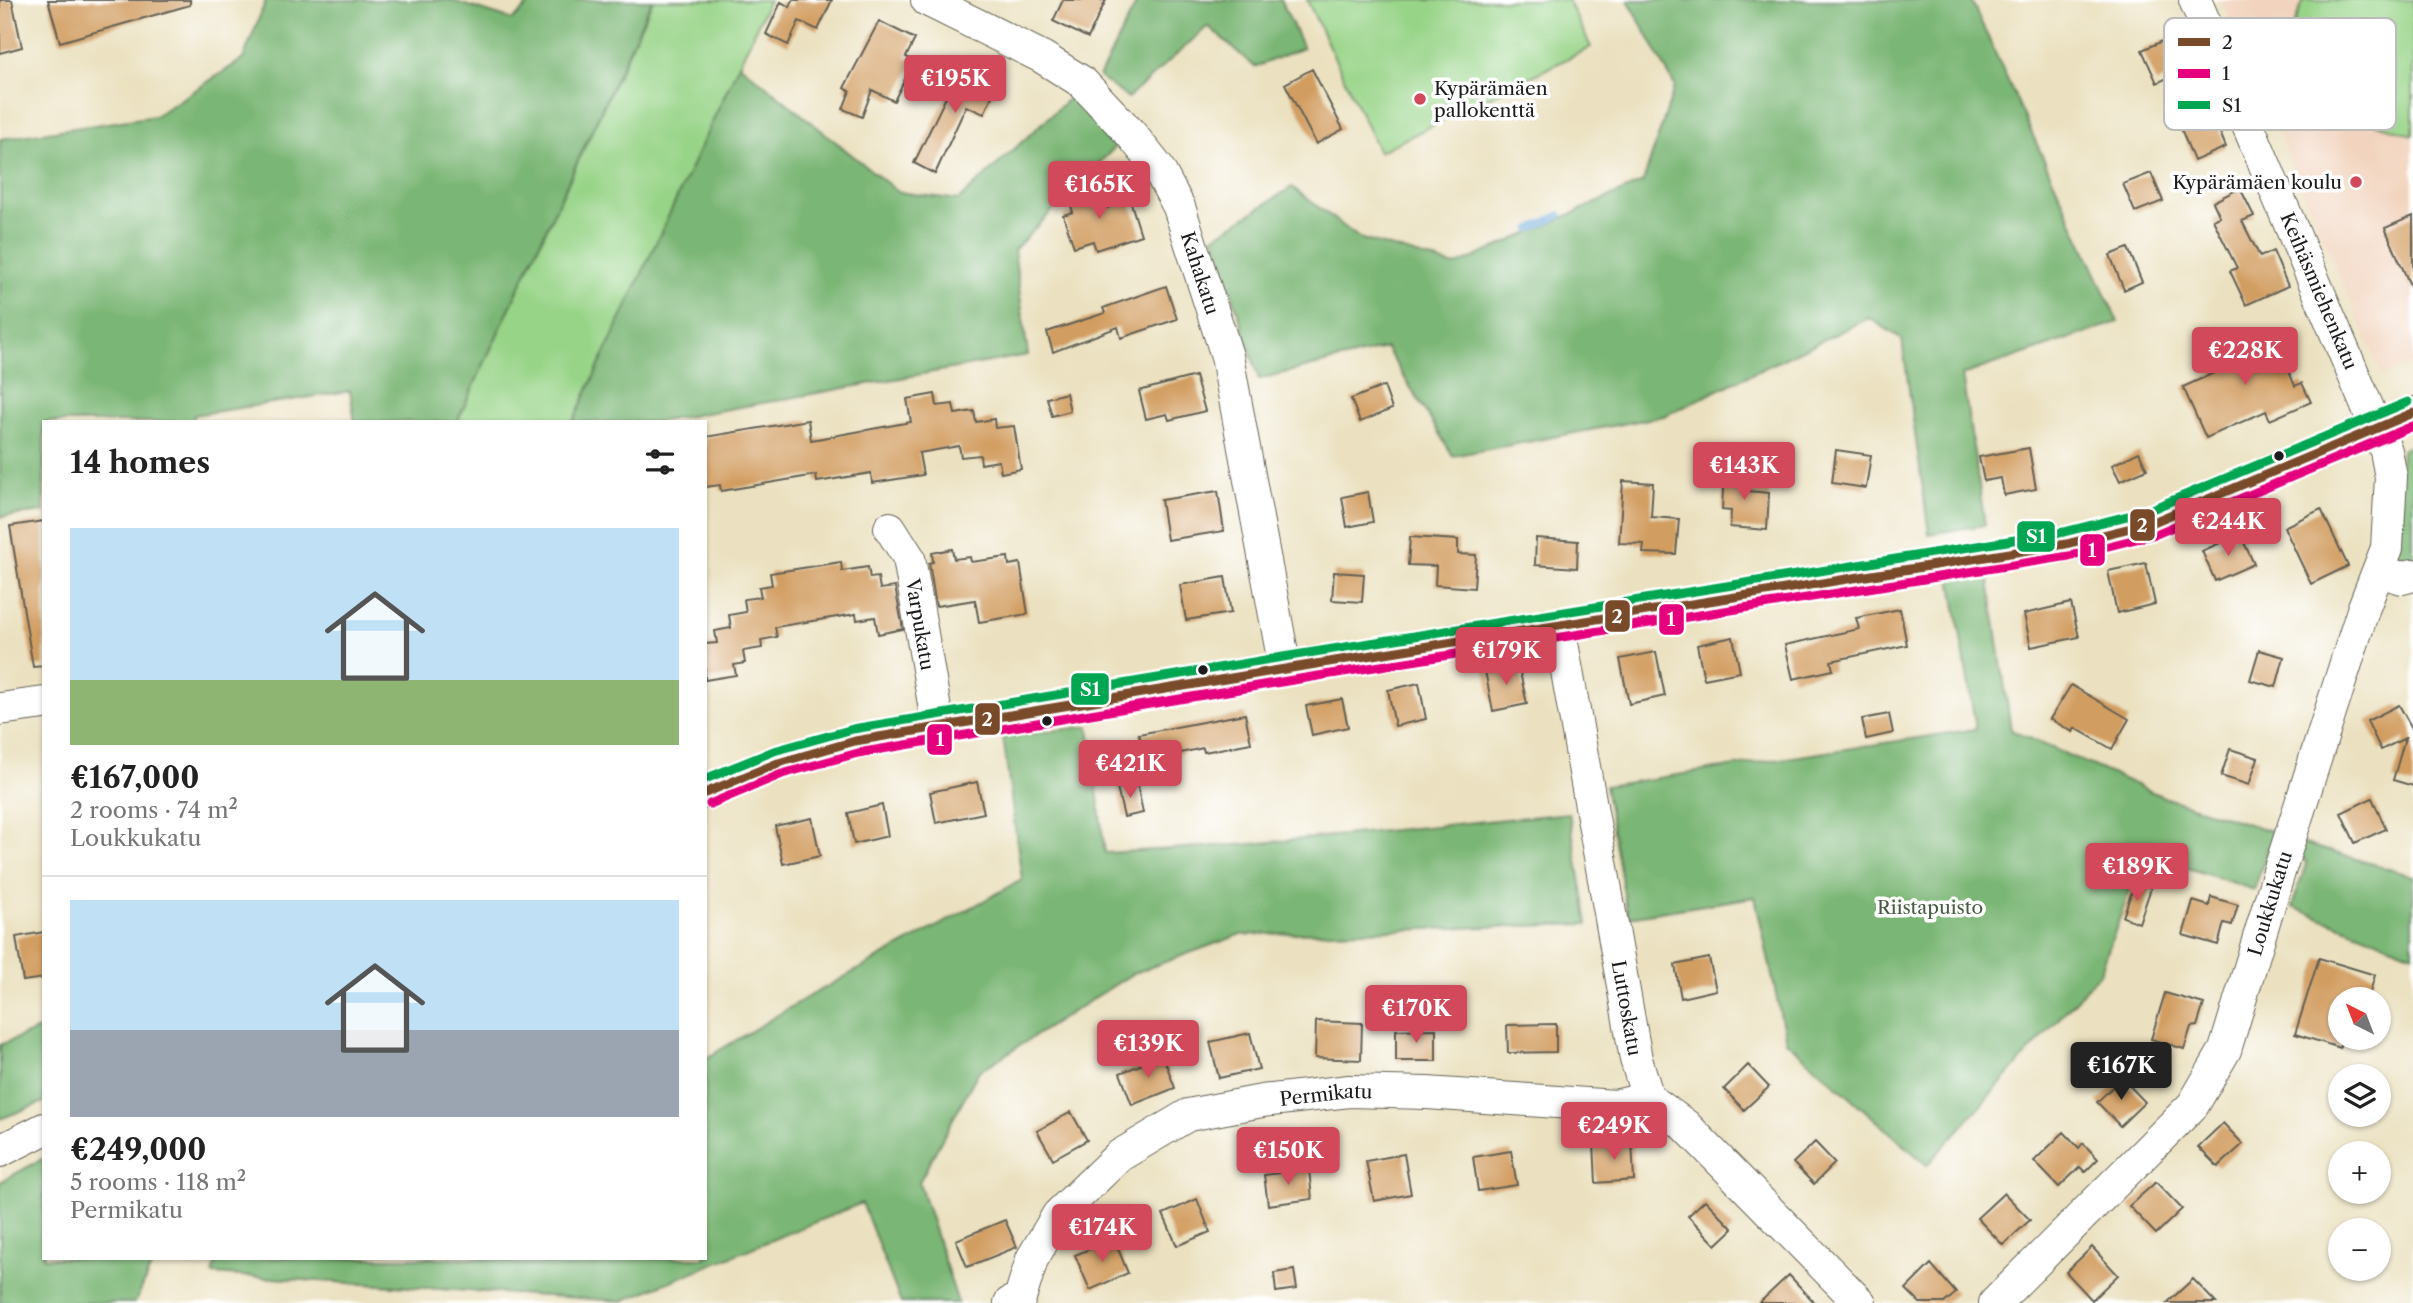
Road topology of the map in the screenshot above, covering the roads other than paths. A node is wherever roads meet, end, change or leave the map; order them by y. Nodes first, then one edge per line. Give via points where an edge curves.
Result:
1 (927, 0) edge
2 (2195, 0) edge
3 (2203, 18) edge
4 (2251, 130) edge
5 (2413, 413) edge
6 (2378, 428) junction
7 (890, 528) dead end
8 (2379, 571) junction
9 (2413, 575) edge
10 (1559, 626) junction
11 (1285, 669) junction
12 (42, 703) edge
13 (0, 709) edge
14 (937, 727) junction
15 (707, 792) edge
16 (1648, 1098) junction
17 (42, 1130) edge
18 (0, 1151) edge
19 (1017, 1301) edge
20 (1860, 1303) edge
21 (1995, 1303) edge

1 - 11 street, Kahakatu via 1082,82 1158,168 1180,207 1227,356
2 - 3 street, Keihäsmiehenkatu
4 - 6 street, Keihäsmiehenkatu
5 - 6 street
6 - 8 street, Loukkukatu via 2391,477 2387,548
6 - 10 street via 2151,523 2106,536
7 - 14 street, Varpukatu via 909,558
8 - 9 street via 2402,578
8 - 21 street, Loukkukatu via 2225,1049 2193,1105
10 - 11 street
10 - 16 street, Luttoskatu via 1636,1059
11 - 14 street
12 - 13 street
14 - 15 street via 798,755
16 - 19 street, Permikatu via 1615,1106 1349,1091 1188,1115 1119,1156 1058,1214 1032,1259
16 - 20 street via 1685,1125
17 - 18 street

